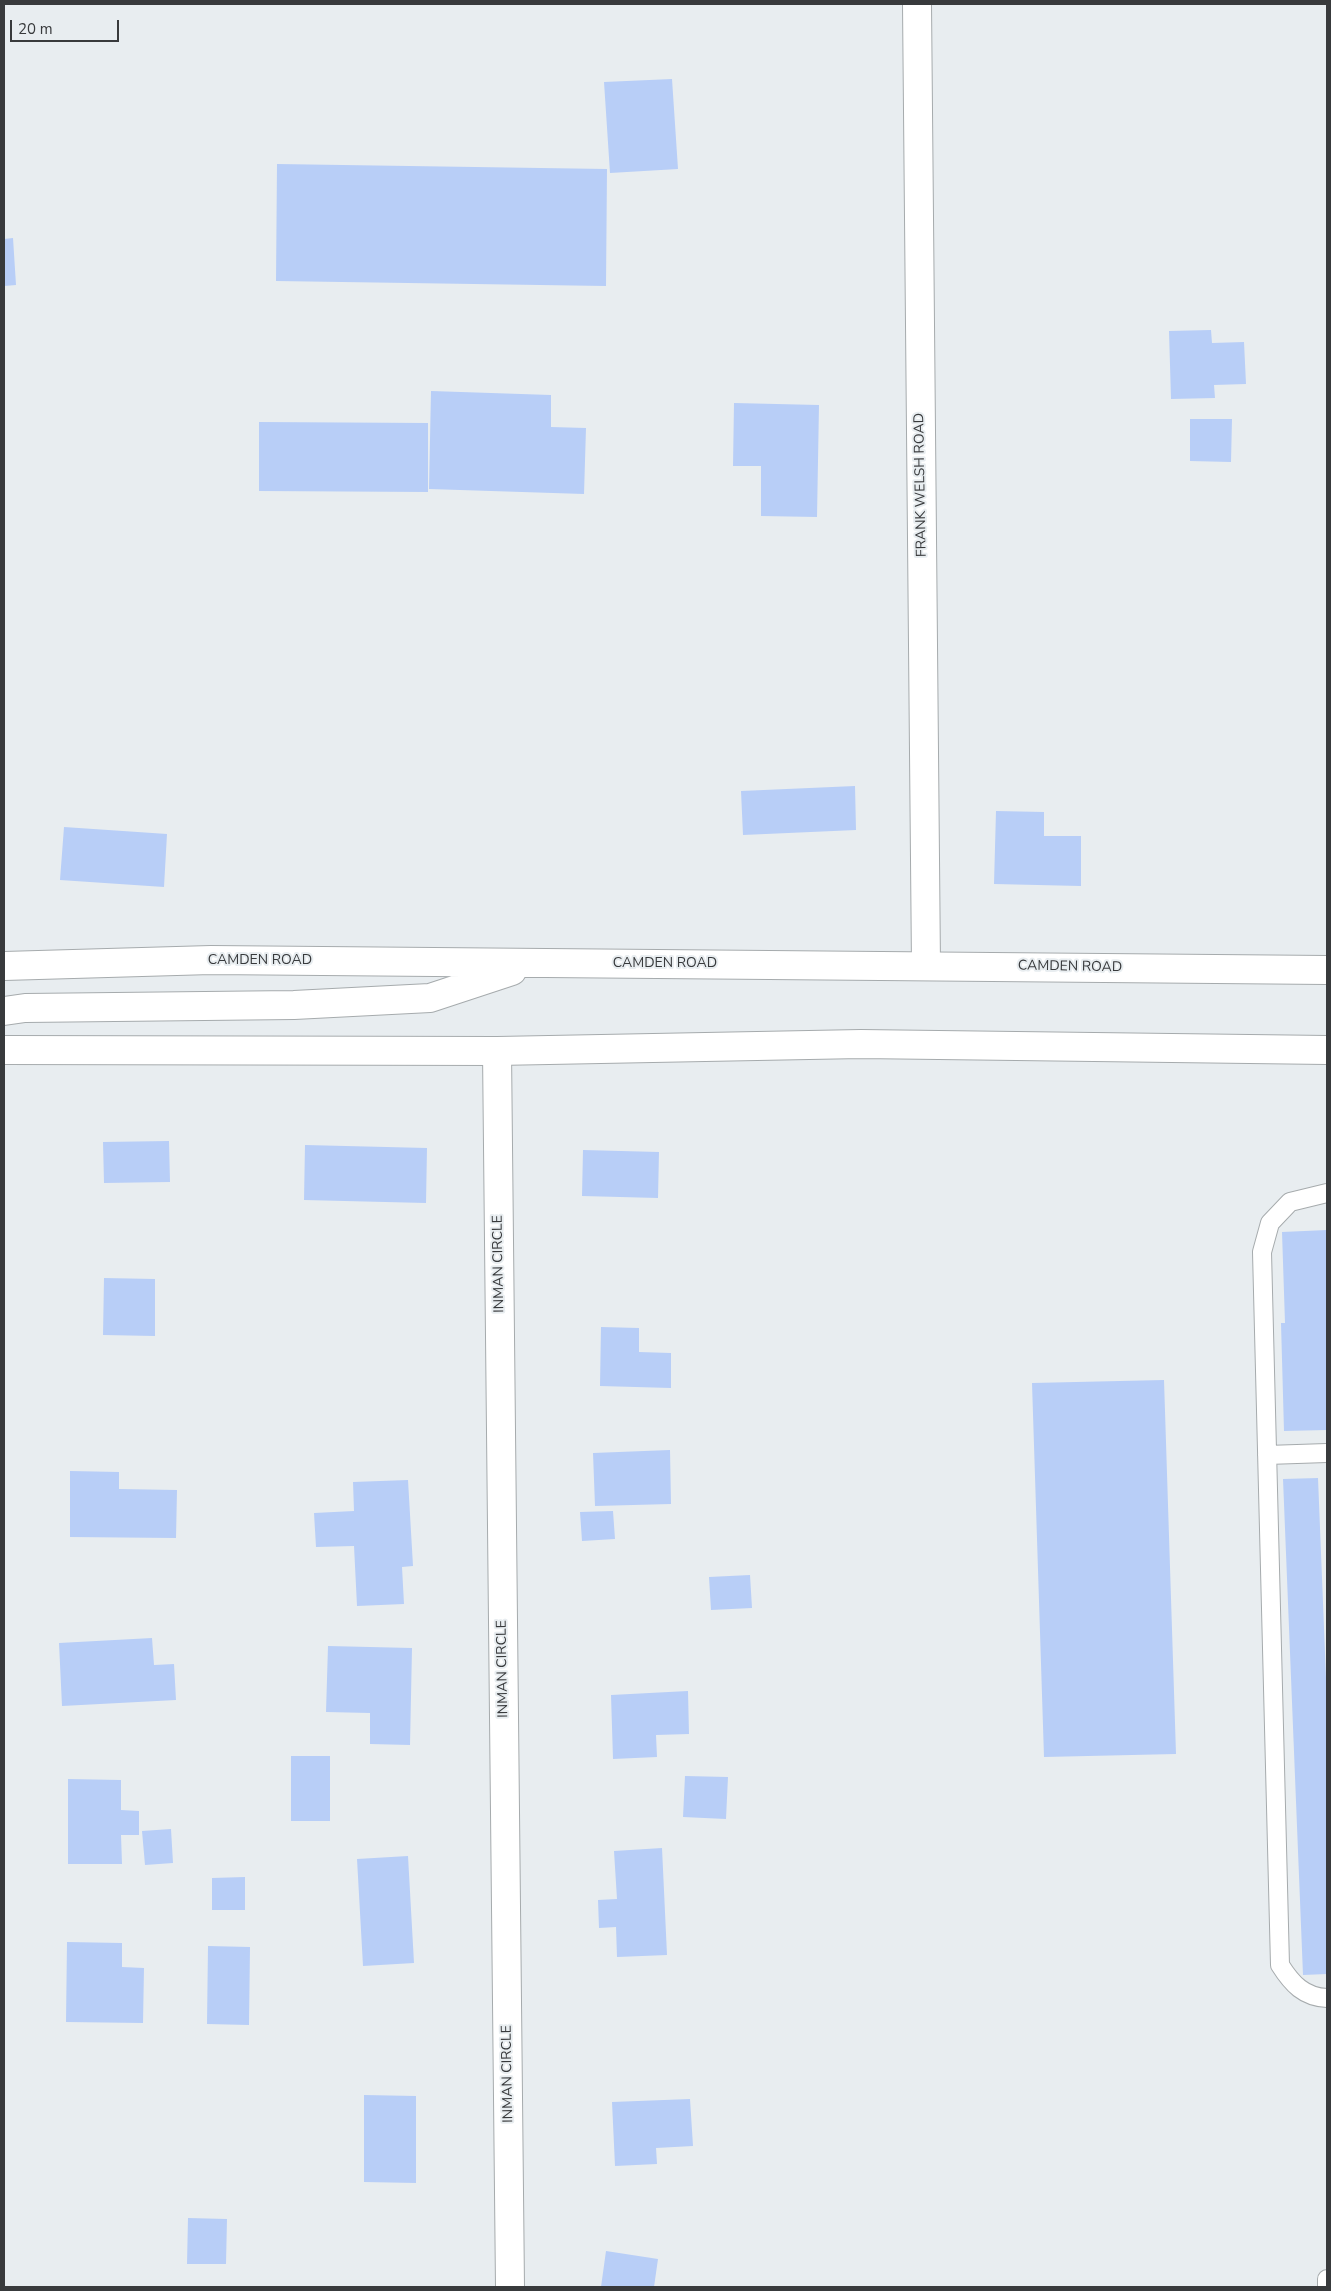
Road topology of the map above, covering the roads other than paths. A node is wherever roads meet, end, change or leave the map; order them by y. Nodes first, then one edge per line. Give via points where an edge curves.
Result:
1 (917, 4) edge
2 (535, 963) junction
3 (4, 966) edge
4 (926, 966) junction
5 (1327, 970) edge
6 (4, 1012) edge
7 (4, 1050) edge
8 (1327, 1050) edge
9 (496, 1051) junction
10 (1327, 1194) edge
11 (1327, 1453) edge
12 (1267, 1455) junction
13 (1327, 1998) edge
14 (1327, 2279) edge
15 (510, 2287) edge
16 (1327, 2287) edge

1 - 4 main road, FRANK WELSH ROAD
2 - 3 main road, CAMDEN ROAD via 211,960
2 - 4 main road, CAMDEN ROAD
2 - 6 main road via 430,998 294,1005 25,1008
4 - 5 main road, CAMDEN ROAD
7 - 9 main road
8 - 9 main road via 861,1044
9 - 15 main road, INMAN CIRCLE
10 - 12 lane via 1290,1202 1270,1223 1262,1252
11 - 12 lane
12 - 13 lane via 1280,1965 1293,1985 1314,1998
14 - 16 lane

